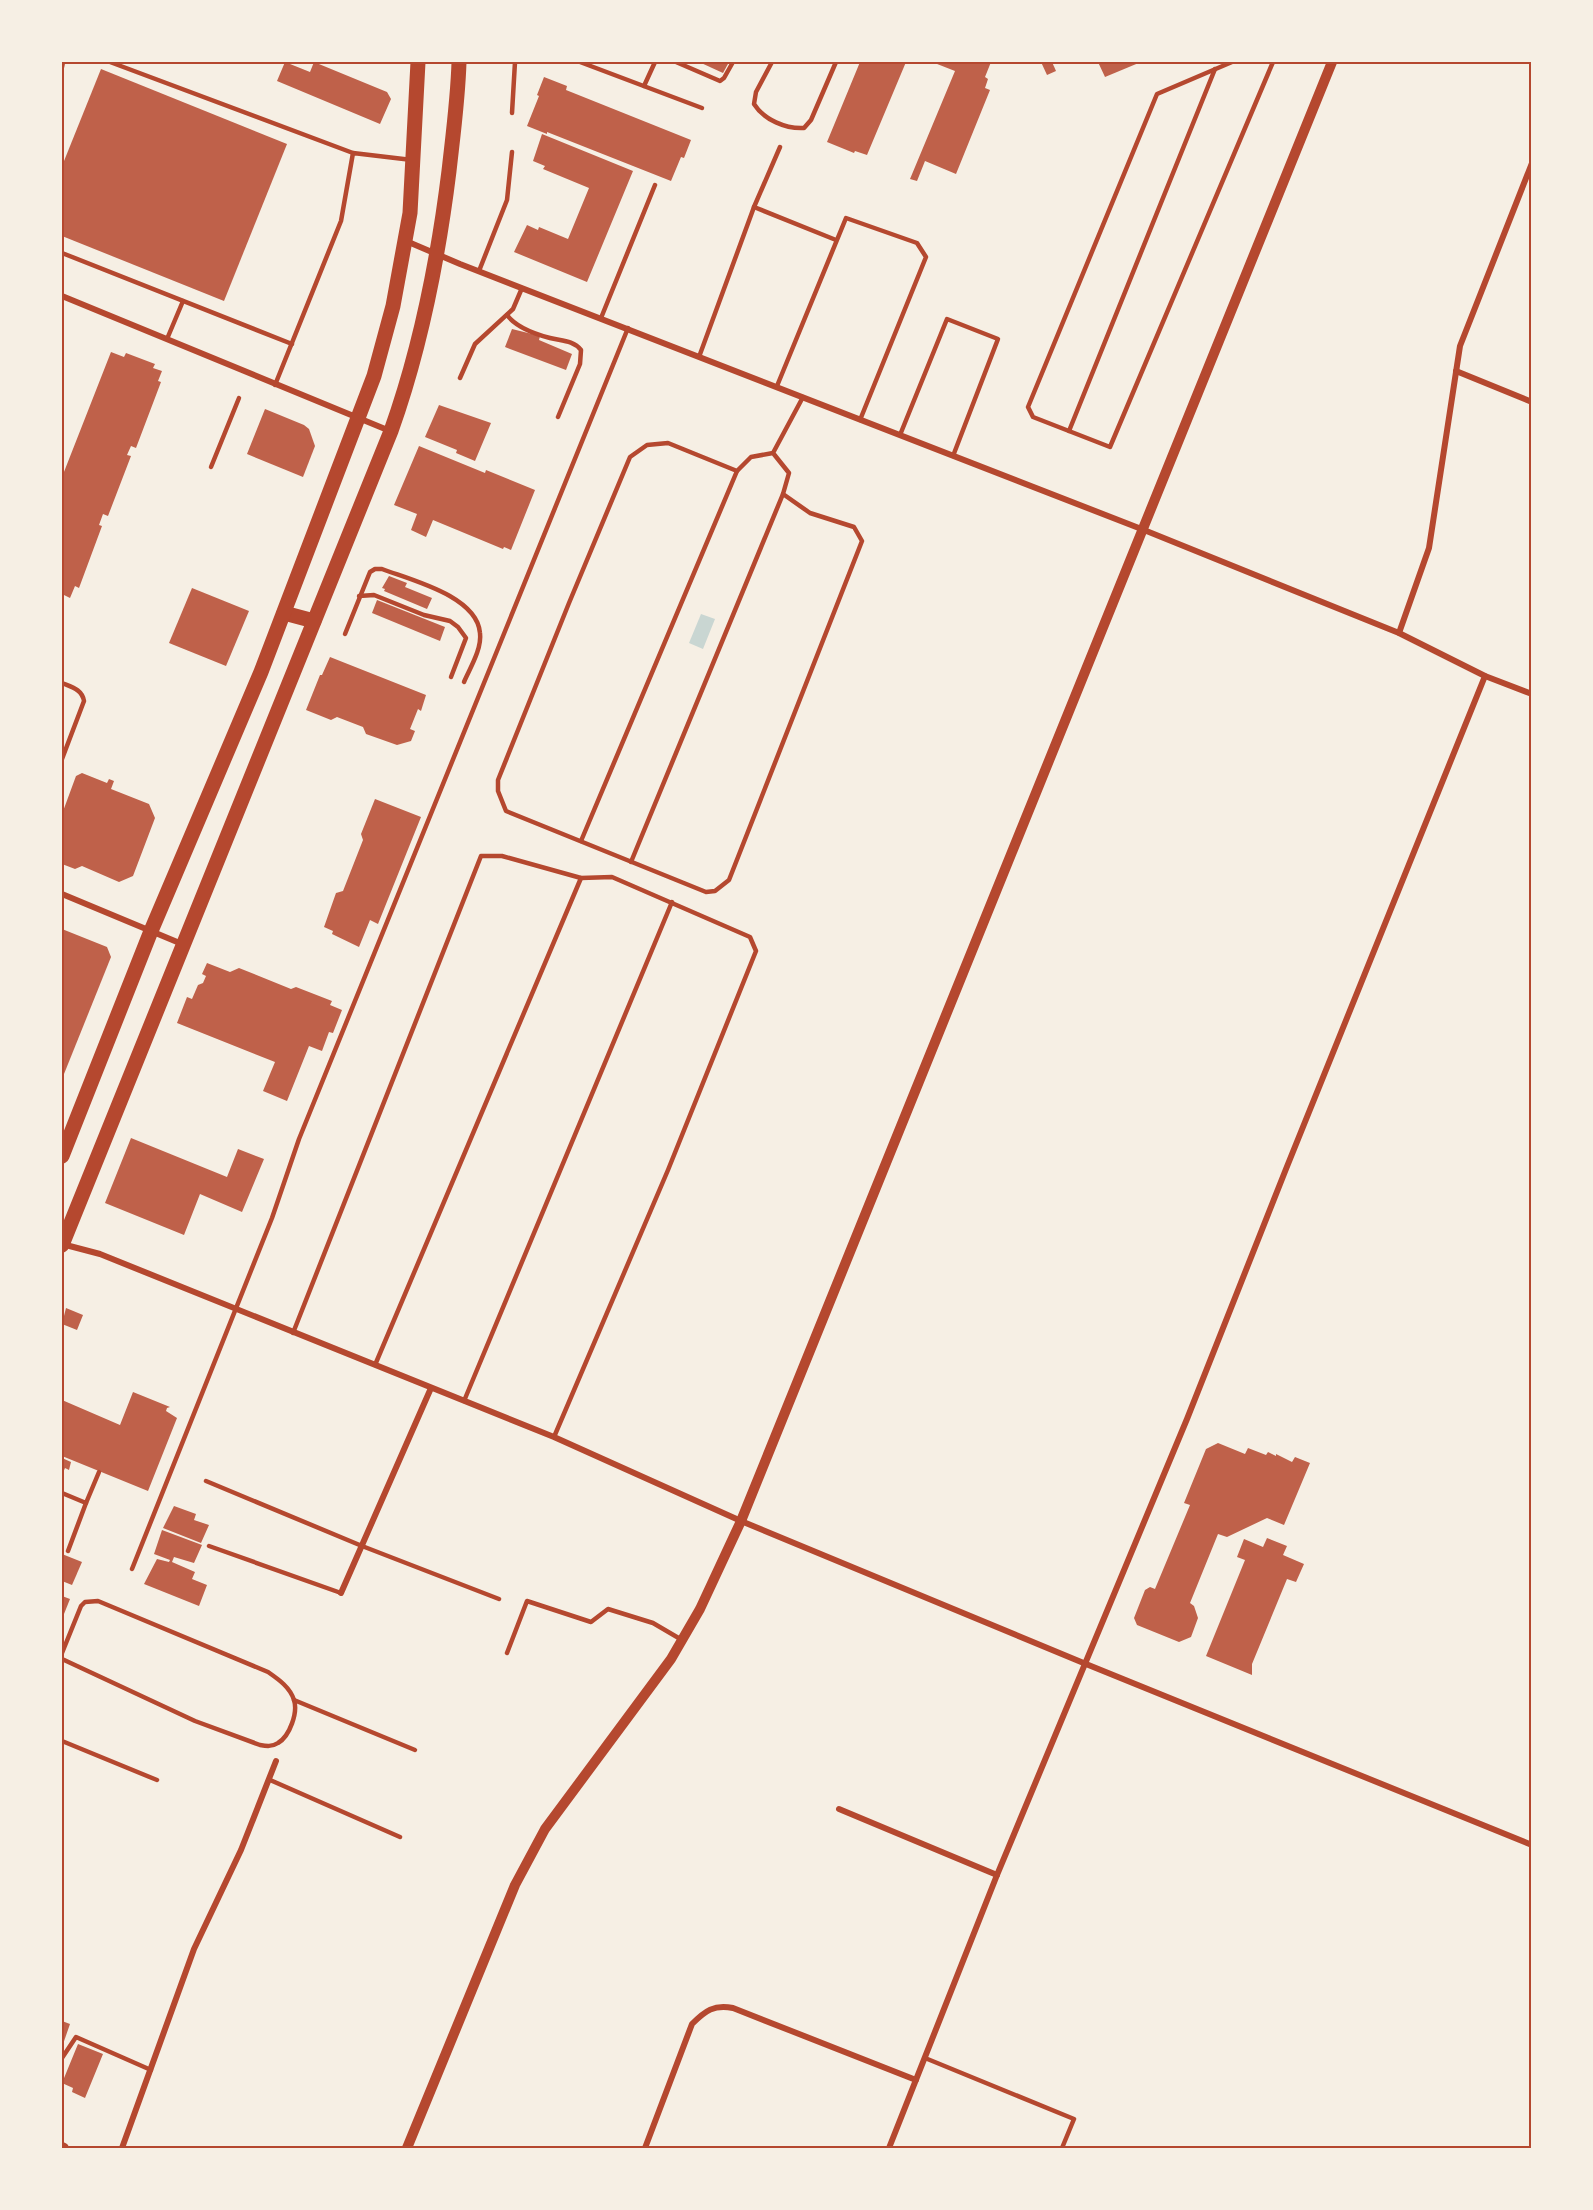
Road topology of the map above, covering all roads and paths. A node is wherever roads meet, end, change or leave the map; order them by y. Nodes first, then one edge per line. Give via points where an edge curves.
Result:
1 (63, 62) edge
2 (110, 62) edge
3 (418, 62) edge
4 (459, 62) edge
5 (515, 62) edge
6 (580, 62) edge
7 (655, 62) edge
8 (676, 62) edge
9 (733, 62) edge
10 (772, 62) edge
11 (836, 62) edge
12 (1232, 62) edge
13 (1273, 62) edge
14 (1332, 62) edge
15 (595, 64) edge
16 (62, 66) edge
17 (1215, 69) junction
18 (644, 86) junction
19 (702, 108) dead end
20 (512, 113) dead end
21 (780, 147) dead end
22 (512, 152) dead end
23 (353, 153) junction
24 (413, 160) junction
25 (1532, 163) edge
26 (655, 185) dead end
27 (754, 207) junction
28 (405, 240) junction
29 (837, 240) junction
30 (62, 253) edge
31 (437, 254) junction
32 (479, 271) junction
33 (522, 288) junction
34 (62, 296) edge
35 (183, 301) junction
36 (507, 315) junction
37 (602, 318) junction
38 (628, 328) junction
39 (167, 339) junction
40 (292, 344) junction
41 (699, 357) junction
42 (1456, 371) junction
43 (460, 378) dead end
44 (275, 385) junction
45 (777, 386) junction
46 (803, 397) junction
47 (239, 398) dead end
48 (1532, 402) edge
49 (558, 417) dead end
50 (358, 418) junction
51 (860, 420) junction
52 (391, 431) junction
53 (1069, 431) junction
54 (900, 435) junction
55 (773, 453) junction
56 (953, 456) junction
57 (211, 467) dead end
58 (737, 471) junction
59 (783, 494) junction
60 (1144, 530) junction
61 (359, 596) junction
62 (284, 613) junction
63 (314, 621) junction
64 (1399, 633) junction
65 (345, 634) dead end
66 (451, 676) dead end
67 (1485, 676) junction
68 (464, 682) dead end
69 (62, 683) edge
70 (1532, 694) edge
71 (62, 759) edge
72 (581, 841) junction
73 (631, 862) junction
74 (581, 878) junction
75 (62, 894) edge
76 (672, 902) junction
77 (151, 931) junction
78 (183, 944) junction
79 (63, 1147) edge
80 (62, 1244) edge
81 (235, 1309) junction
82 (293, 1333) junction
83 (375, 1365) junction
84 (431, 1388) junction
85 (464, 1401) junction
86 (554, 1437) junction
87 (99, 1472) dead end
88 (206, 1481) dead end
89 (62, 1493) edge
90 (86, 1503) junction
91 (741, 1521) junction
92 (362, 1545) junction
93 (209, 1546) dead end
94 (68, 1551) dead end
95 (132, 1569) dead end
96 (341, 1593) joint
97 (499, 1599) dead end
98 (682, 1640) junction
99 (62, 1653) edge
100 (507, 1653) dead end
101 (62, 1659) edge
102 (1086, 1664) junction
103 (294, 1700) junction
104 (62, 1741) edge
105 (415, 1750) dead end
106 (276, 1761) dead end
107 (157, 1780) dead end
108 (270, 1780) junction
109 (839, 1809) dead end
110 (400, 1837) dead end
111 (1532, 1845) edge
112 (997, 1875) junction
113 (62, 2058) edge
114 (925, 2058) junction
115 (151, 2070) junction
116 (916, 2080) junction
117 (122, 2148) edge
118 (406, 2148) edge
119 (645, 2148) edge
120 (888, 2148) edge
121 (1062, 2148) edge

1 - 16 lane
2 - 23 lane
3 - 24 main road
4 - 31 main road
5 - 20 lane
6 - 15 lane
7 - 18 lane
8 - 9 lane via 720,81
10 - 11 lane via 754,104 760,115 793,129 804,128 811,120
12 - 17 lane
13 - 53 lane via 1110,447
14 - 60 street
15 - 18 lane
17 - 53 lane
17 - 53 lane via 1157,94 1028,407 1033,417
18 - 19 lane
21 - 27 lane
22 - 32 lane via 507,200
23 - 24 lane
23 - 40 lane via 341,221
24 - 28 main road
25 - 42 street via 1471,314
26 - 37 lane
27 - 29 lane
27 - 41 lane
28 - 31 street
28 - 50 main road via 393,306
29 - 45 lane
29 - 51 lane via 846,218 917,243 926,257
30 - 35 lane
31 - 32 street
31 - 52 main road via 407,385
32 - 33 street
33 - 36 lane
33 - 37 street
34 - 39 street
35 - 39 lane
35 - 40 lane
36 - 43 lane via 475,344
36 - 49 lane via 513,323 547,338 572,343 581,350 580,364
37 - 38 street
38 - 41 street
38 - 81 lane via 299,1139
39 - 44 street
40 - 44 lane
41 - 45 street
42 - 48 street
42 - 64 street via 1429,548
44 - 50 street
45 - 46 street
46 - 51 street
46 - 55 lane
47 - 57 lane
50 - 52 street
50 - 62 main road
51 - 54 street
52 - 63 main road
54 - 56 street
54 - 56 lane via 946,318 998,339
55 - 58 lane via 751,457
55 - 59 lane via 789,473
56 - 60 street
58 - 72 lane
58 - 72 lane via 668,443 647,445 630,458 498,780 506,811
59 - 73 lane
59 - 73 lane via 810,513 854,527 862,541 729,880 715,891 706,892
60 - 64 street
60 - 91 street
61 - 65 lane
61 - 66 lane via 374,595 458,627 465,638
61 - 68 lane via 370,572 382,569 462,603 477,620 480,633
62 - 63 main road
62 - 77 main road
63 - 78 main road
64 - 67 street
67 - 70 street
67 - 102 street
69 - 71 lane via 80,692 84,701
72 - 73 lane
74 - 76 lane via 612,877
74 - 82 lane via 502,856 481,856
74 - 83 lane
75 - 77 street
76 - 85 lane
76 - 86 lane via 750,937 756,951
77 - 78 street
77 - 79 main road
78 - 80 main road
80 - 81 street via 100,1254
81 - 82 street
81 - 95 lane
82 - 83 street
83 - 84 street
84 - 85 street
84 - 92 street
85 - 86 street
86 - 91 street
87 - 90 lane
88 - 92 lane
89 - 90 lane
90 - 94 lane
91 - 98 street
91 - 102 street
92 - 96 street
92 - 97 lane
93 - 96 lane
98 - 100 lane via 653,1623 608,1609 591,1622 527,1602
98 - 118 street via 545,1828 520,1876
99 - 103 lane via 81,1606 98,1601 268,1671 284,1683
101 - 103 lane via 195,1721 270,1747 286,1735 293,1719
102 - 111 street
102 - 112 street
103 - 105 lane
104 - 107 lane
106 - 108 street
108 - 110 lane
108 - 115 street via 194,1949
109 - 112 street
112 - 114 street
113 - 115 lane via 76,2037
114 - 116 street
114 - 121 lane via 1074,2119
115 - 117 street
116 - 119 street via 720,2006 706,2010 692,2024
116 - 120 street

